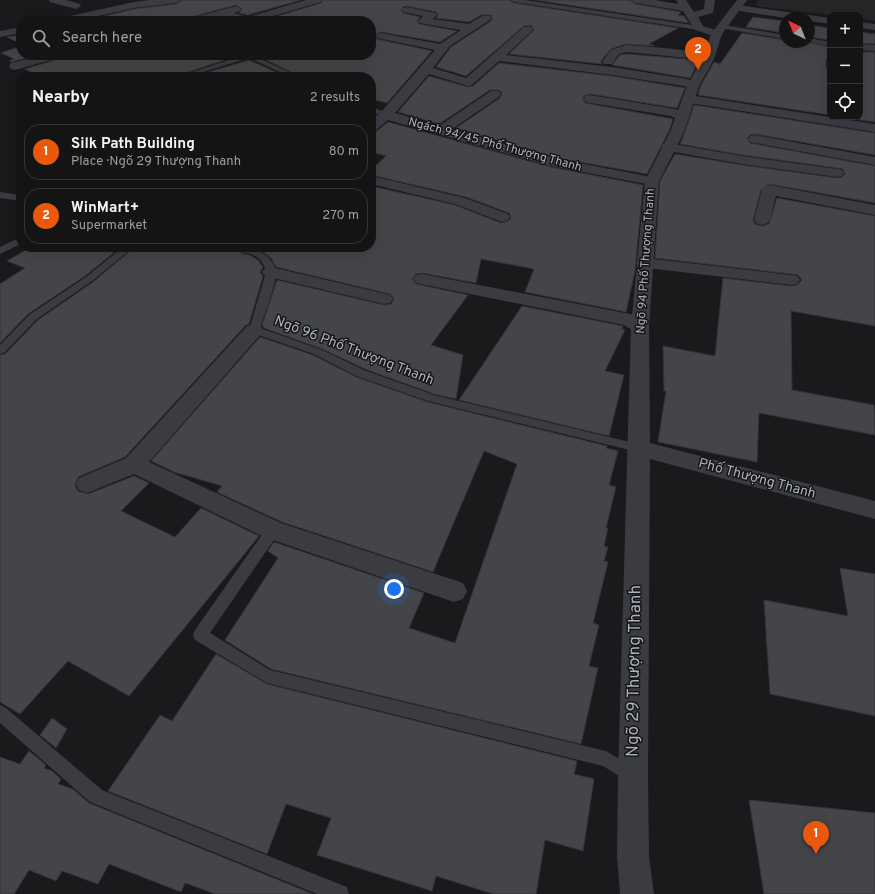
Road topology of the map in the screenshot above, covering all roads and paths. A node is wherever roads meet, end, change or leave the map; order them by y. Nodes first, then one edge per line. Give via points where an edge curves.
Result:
1 (54, 0) edge
2 (176, 0) edge
3 (317, 0) edge
4 (514, 0) edge
5 (636, 0) edge
6 (710, 0) edge
7 (740, 4) edge
8 (76, 6) dead end
9 (245, 6) dead end
10 (686, 8) edge
11 (407, 10) dead end
12 (779, 12) edge
13 (222, 13) junction
14 (84, 16) edge
15 (211, 16) edge
16 (233, 16) edge
17 (262, 16) edge
18 (486, 18) dead end
19 (815, 19) edge
20 (827, 21) edge
21 (863, 25) edge
22 (875, 27) edge
23 (471, 28) junction
24 (699, 28) junction
25 (528, 29) dead end
26 (720, 30) junction
27 (16, 31) edge
28 (0, 34) edge
29 (779, 35) edge
30 (381, 36) dead end
31 (815, 41) edge
32 (827, 43) edge
33 (863, 46) edge
34 (442, 48) junction
35 (875, 48) edge
36 (496, 57) junction
37 (708, 59) junction
38 (28, 60) edge
39 (236, 60) edge
40 (258, 60) edge
41 (608, 62) dead end
42 (426, 70) junction
43 (28, 72) edge
44 (196, 72) edge
45 (286, 72) edge
46 (691, 93) junction
47 (495, 94) dead end
48 (590, 99) dead end
49 (376, 111) edge
50 (386, 115) junction
51 (827, 116) edge
52 (682, 118) junction
53 (846, 120) edge
54 (376, 123) edge
55 (875, 128) edge
56 (440, 131) junction
57 (755, 139) dead end
58 (668, 147) junction
59 (875, 161) edge
60 (837, 173) dead end
61 (376, 181) edge
62 (652, 181) junction
63 (0, 195) edge
64 (16, 197) edge
65 (875, 210) edge
66 (502, 217) dead end
67 (762, 220) dead end
68 (16, 243) edge
69 (0, 251) edge
70 (123, 252) edge
71 (254, 252) edge
72 (645, 263) junction
73 (271, 272) junction
74 (422, 279) dead end
75 (791, 280) dead end
76 (384, 299) dead end
77 (640, 326) junction
78 (254, 330) junction
79 (0, 351) edge
80 (638, 448) junction
81 (134, 464) junction
82 (87, 484) dead end
83 (875, 510) edge
84 (273, 530) junction
85 (454, 591) dead end
86 (0, 712) edge
87 (633, 777) junction
88 (340, 894) edge
89 (637, 894) edge

1 - 8 street
2 - 14 street via 134,5
3 - 17 street
4 - 24 lane
5 - 10 street
6 - 10 street via 709,11
7 - 12 street
7 - 26 street, Ngõ 94 Phố Thượng Thanh
9 - 13 street
10 - 24 street
11 - 23 street via 432,15 423,21
13 - 15 street
13 - 16 street
18 - 23 street
19 - 20 street
21 - 22 street
23 - 34 street
24 - 26 street
25 - 36 street
26 - 29 lane
26 - 37 street, Ngõ 94 Phố Thượng Thanh
27 - 28 street
30 - 34 street
31 - 32 lane
33 - 35 street
34 - 42 street
36 - 42 street via 468,82
36 - 46 street via 687,83
37 - 41 street via 626,48 615,52
37 - 46 street, Ngõ 94 Phố Thượng Thanh
38 - 43 street via 10,63
39 - 44 lane
40 - 45 lane
42 - 50 street
46 - 51 street
46 - 52 street, Ngõ 94 Phố Thượng Thanh
47 - 56 street
48 - 52 street via 675,113
49 - 50 lane
50 - 54 street
50 - 56 street, Ngách 94/45 Phố Thượng Thanh
52 - 58 street, Ngõ 94 Phố Thượng Thanh
53 - 55 street
56 - 62 street, Ngách 94/45 Phố Thượng Thanh via 556,163
57 - 59 street
58 - 60 street
58 - 62 street, Ngõ 94 Phố Thượng Thanh
61 - 66 street via 460,201
62 - 72 street, Ngõ 94 Phố Thượng Thanh
63 - 64 lane
65 - 67 street via 770,190
68 - 69 lane
70 - 79 lane via 89,279 33,317
71 - 73 lane via 268,263
72 - 75 street
72 - 77 street, Ngõ 94 Phố Thượng Thanh
73 - 76 street
73 - 78 lane, Ngõ 96 Phố Thượng Thanh
74 - 77 street via 630,320
77 - 80 street, Ngõ 94 Phố Thượng Thanh
78 - 80 lane, Ngõ 96 Phố Thượng Thanh via 318,352 360,373 432,398
78 - 81 street
80 - 83 street, Phố Thượng Thanh
80 - 87 street, Ngõ 29 Thượng Thanh
81 - 82 street
81 - 84 street
84 - 85 street
84 - 87 lane via 200,635 267,676 606,759
86 - 88 lane via 96,796
87 - 89 street, Ngõ 29 Thượng Thanh via 633,856

